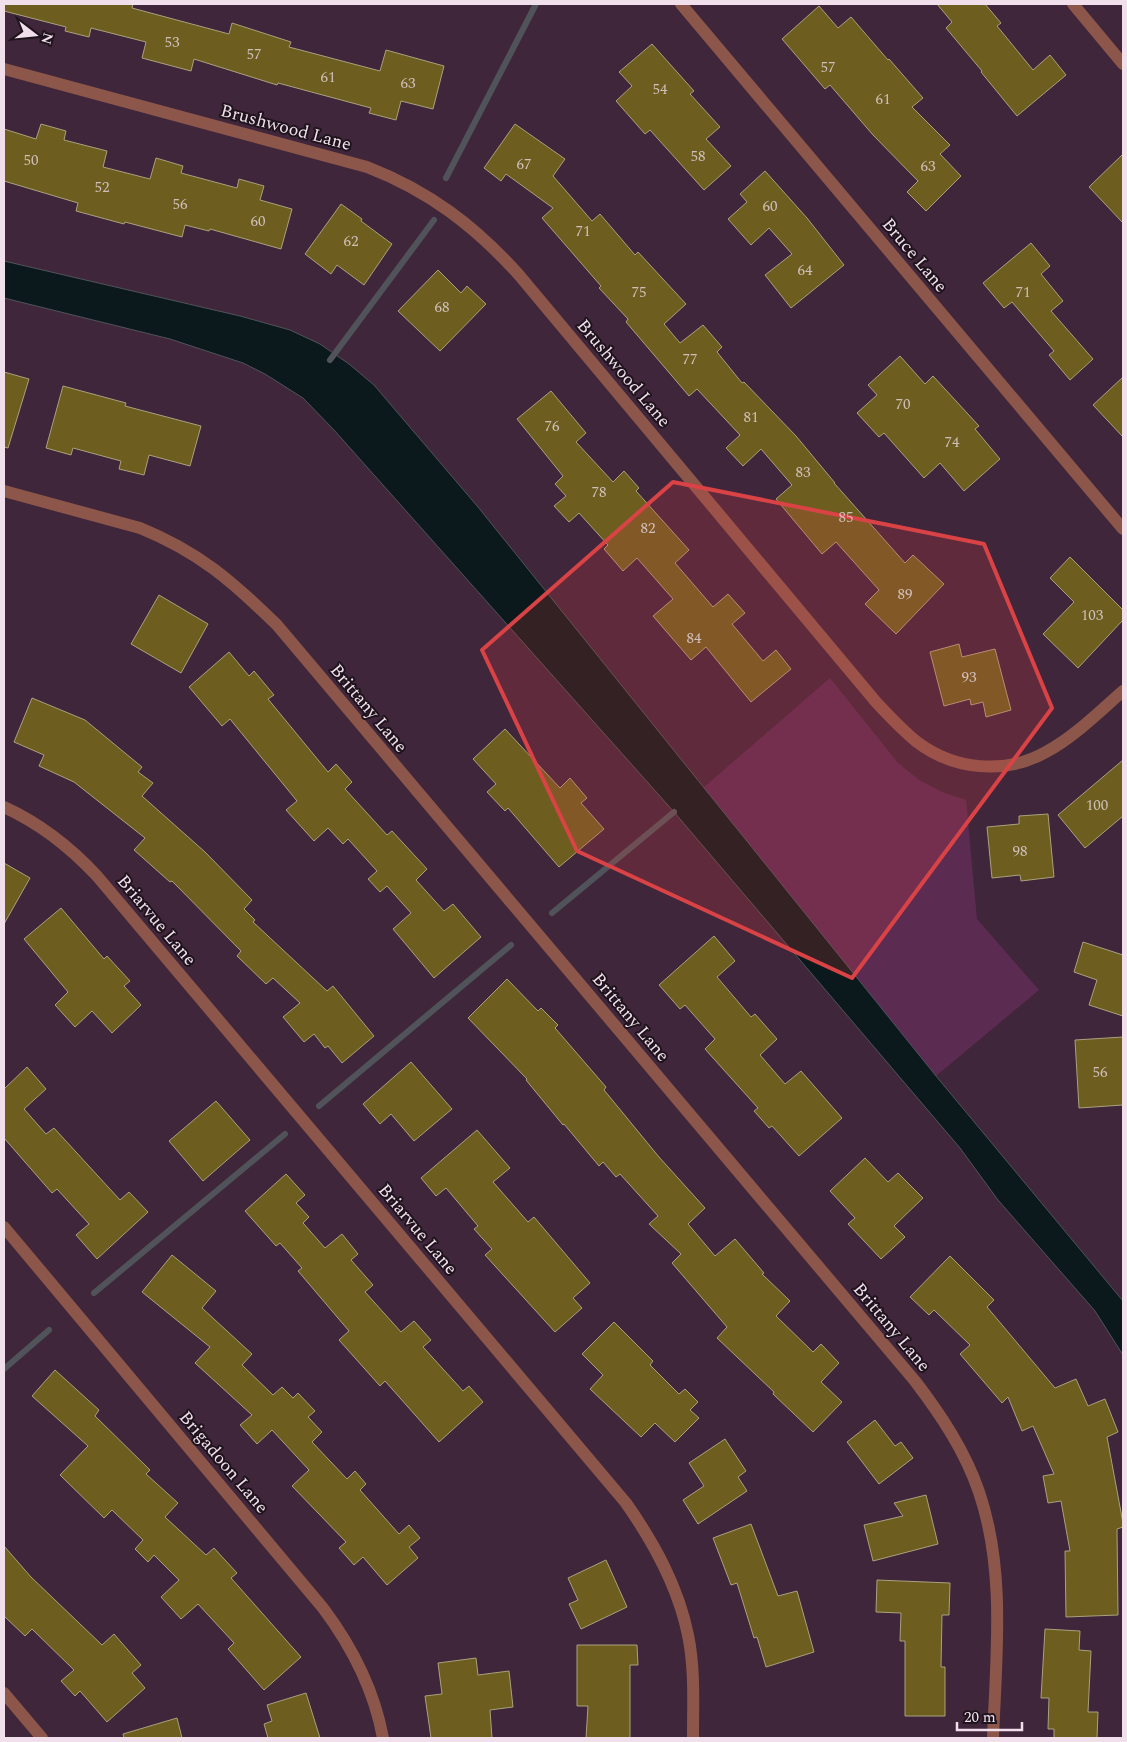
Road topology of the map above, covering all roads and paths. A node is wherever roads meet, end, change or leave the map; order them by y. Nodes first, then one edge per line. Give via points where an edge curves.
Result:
1 (681, 4) edge
2 (1073, 4) edge
3 (1123, 64) edge
4 (4, 69) edge
5 (4, 491) edge
6 (1123, 529) edge
7 (1123, 691) edge
8 (4, 807) edge
9 (4, 1228) edge
10 (4, 1693) edge
11 (42, 1738) edge
12 (383, 1738) edge
13 (693, 1738) edge
14 (993, 1738) edge

1 - 6 street, Bruce Lane
2 - 3 street
4 - 7 street, Brushwood Lane via 367,167 404,183 448,209 484,238 519,275 876,702 905,732 932,751 961,764 1001,766 1021,763 1062,742
5 - 14 street, Brittany Lane via 162,537 216,570 277,625 935,1407 953,1436 979,1492 993,1554 997,1614
8 - 13 street, Briarvue Lane via 49,833 97,876 626,1503 650,1538 668,1574 688,1635
9 - 12 street, Brigadoon Lane via 328,1614 366,1679
10 - 11 street

